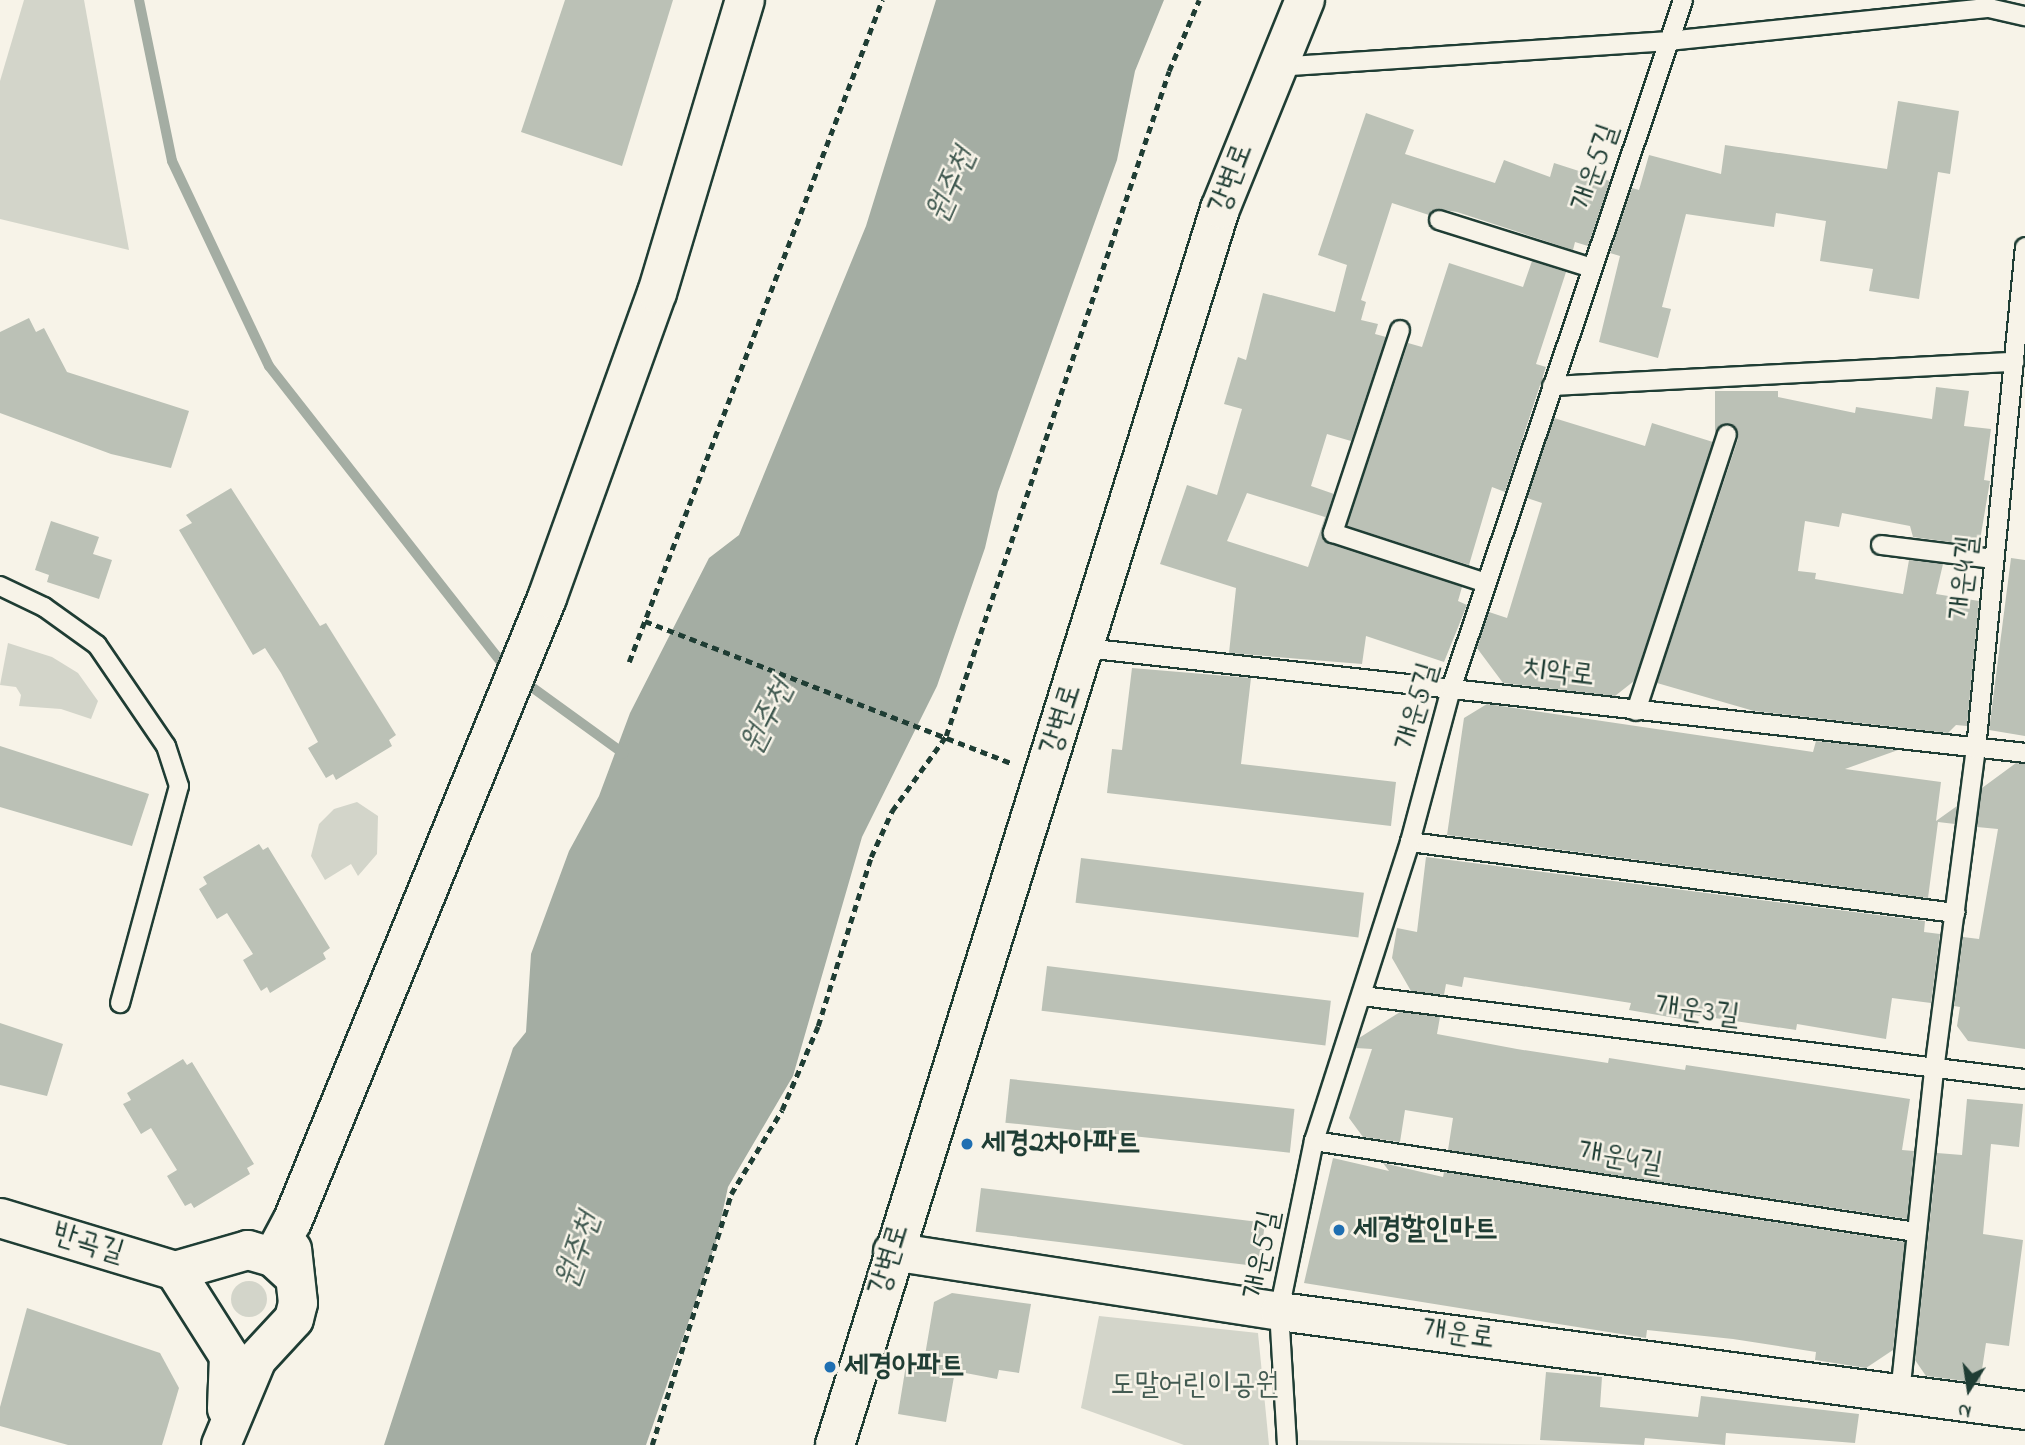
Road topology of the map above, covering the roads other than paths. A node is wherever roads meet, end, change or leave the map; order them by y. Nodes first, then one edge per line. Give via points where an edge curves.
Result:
1 (718, 0) edge
2 (745, 0) edge
3 (1305, 0) edge
4 (1683, 0) edge
5 (2025, 16) edge
6 (1668, 41) junction
7 (1277, 67) junction
8 (721, 75) junction
9 (1439, 220) dead end
10 (2025, 247) edge
11 (1592, 268) junction
12 (1401, 330) dead end
13 (2014, 362) junction
14 (1552, 386) junction
15 (1727, 435) dead end
16 (1881, 545) dead end
17 (1994, 559) junction
18 (1486, 583) junction
19 (0, 586) edge
20 (1085, 648) junction
21 (1451, 689) junction
22 (1636, 710) junction
23 (1976, 750) junction
24 (2025, 753) edge
25 (1410, 842) junction
26 (1955, 914) junction
27 (1362, 996) junction
28 (120, 1003) dead end
29 (1934, 1072) junction
30 (2025, 1079) edge
31 (1314, 1141) junction
32 (0, 1217) edge
33 (1916, 1232) junction
34 (892, 1251) junction
35 (218, 1260) junction
36 (282, 1266) junction
37 (175, 1270) junction
38 (1279, 1311) junction
39 (208, 1324) junction
40 (284, 1332) junction
41 (1900, 1394) junction
42 (2025, 1410) edge
43 (224, 1433) edge
44 (835, 1445) edge
45 (1286, 1445) edge

1 - 8 street
2 - 8 street
3 - 7 street, 강변로
4 - 6 lane, 개운5길
5 - 6 lane via 1989,8
6 - 7 lane
6 - 11 lane, 개운5길
7 - 20 street, 강변로 via 1220,209
8 - 36 street via 657,293 547,598 292,1222
9 - 11 lane
10 - 13 lane, 개운4길
11 - 14 lane, 개운5길
12 - 18 lane via 1333,533
13 - 14 lane
13 - 17 lane, 개운4길
14 - 18 lane, 개운5길
15 - 22 lane
16 - 17 lane
17 - 23 lane, 개운4길
18 - 21 lane, 개운5길
19 - 28 lane via 44,607 97,645 166,746 179,786
20 - 21 lane, 치악로
20 - 34 street, 강변로
21 - 22 lane, 치악로
21 - 25 lane, 개운5길
22 - 23 lane, 치악로
23 - 24 lane, 치악로
23 - 26 lane, 개운4길
25 - 26 lane
25 - 27 lane, 개운5길
26 - 29 lane, 개운4길
27 - 29 lane, 개운3길
27 - 31 lane, 개운5길
29 - 30 lane, 개운3길
29 - 33 lane, 개운4길
31 - 33 lane, 개운4길
31 - 38 lane, 개운5길
32 - 37 street, 반곡길
33 - 41 lane, 개운4길
34 - 38 street, 개운로
34 - 44 street, 강변로
35 - 36 street via 248,1250
35 - 37 street
35 - 39 street via 201,1286
36 - 40 street via 298,1303
37 - 39 street
38 - 41 street, 개운로
38 - 45 lane, 개운5길
39 - 40 street via 224,1341 255,1347
39 - 43 street via 229,1356
40 - 43 street via 257,1359 245,1397
41 - 42 street, 개운로

